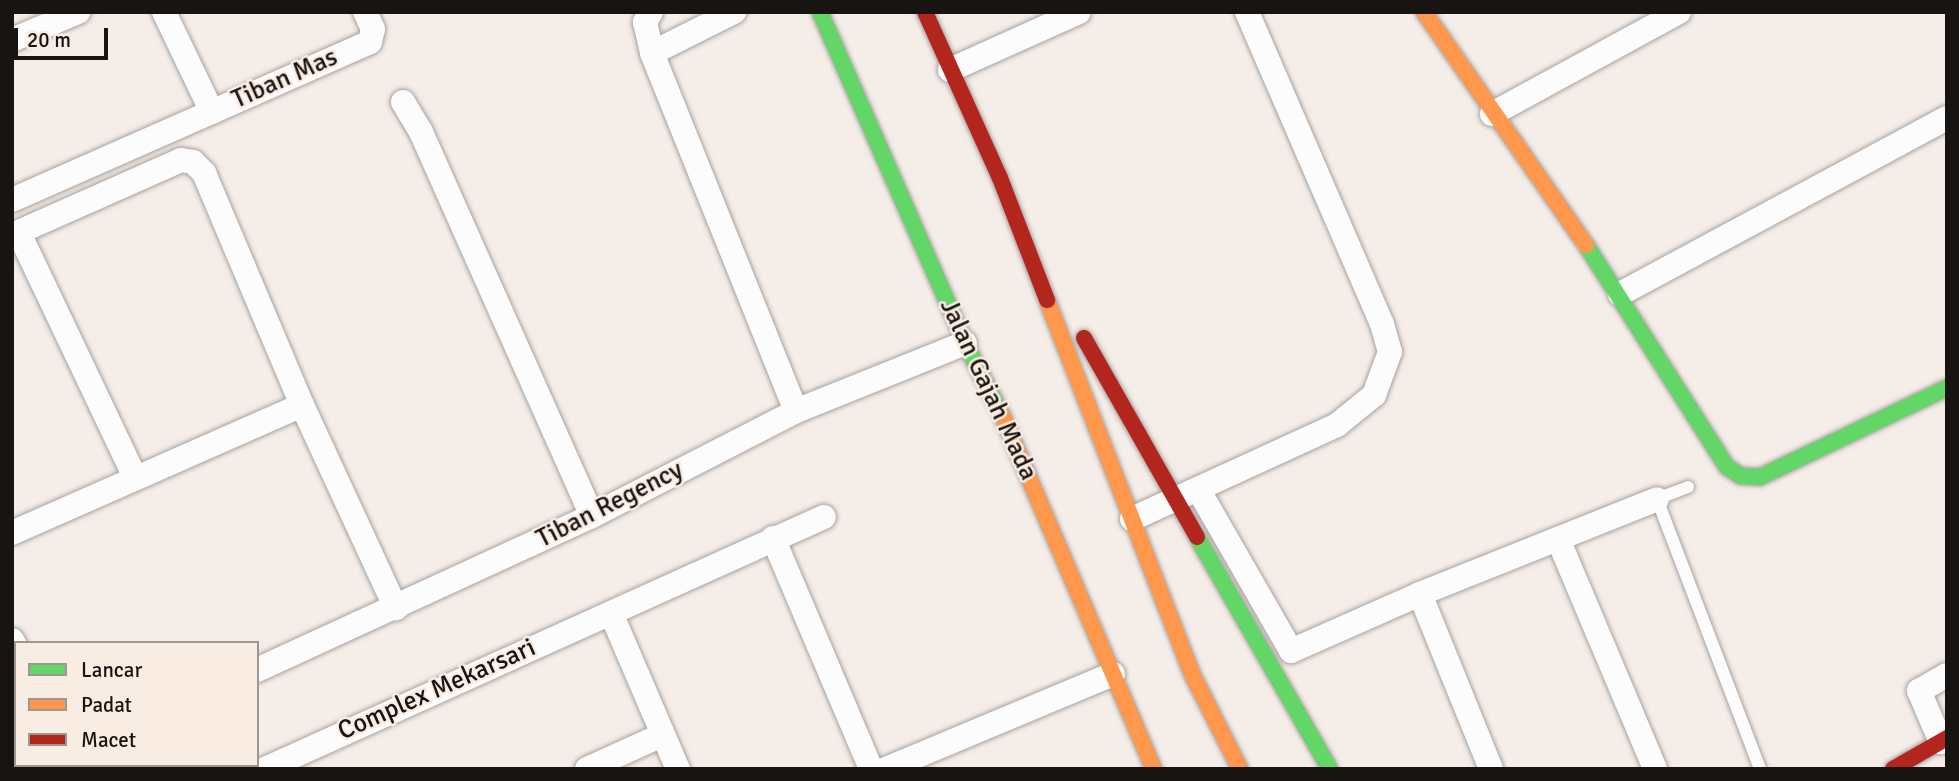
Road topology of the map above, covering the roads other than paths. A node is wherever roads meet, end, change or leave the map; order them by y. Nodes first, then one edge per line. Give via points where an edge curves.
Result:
1 (78, 12) edge
2 (164, 12) edge
3 (651, 12) edge
4 (734, 12) edge
5 (820, 12) edge
6 (925, 12) edge
7 (1079, 12) edge
8 (1247, 12) edge
9 (1424, 12) edge
10 (1679, 12) edge
11 (369, 20) edge
12 (12, 40) edge
13 (652, 53) junction
14 (950, 70) junction
15 (403, 102) dead end
16 (212, 111) junction
17 (1492, 114) junction
18 (1947, 118) edge
19 (1000, 178) junction
20 (12, 200) edge
21 (16, 234) edge
22 (1620, 294) junction
23 (965, 344) junction
24 (1947, 388) edge
25 (302, 405) junction
26 (796, 411) junction
27 (135, 477) junction
28 (1688, 487) dead end
29 (1198, 489) junction
30 (1657, 499) junction
31 (1176, 500) junction
32 (592, 516) junction
33 (824, 517) dead end
34 (1132, 519) junction
35 (12, 533) edge
36 (774, 538) junction
37 (1558, 539) junction
38 (1420, 594) junction
39 (396, 608) junction
40 (611, 613) junction
41 (259, 669) edge
42 (1113, 674) junction
43 (1947, 675) edge
44 (662, 734) junction
45 (1944, 740) edge
46 (265, 769) edge
47 (587, 769) edge
48 (678, 769) edge
49 (872, 769) edge
50 (886, 769) edge
51 (1154, 769) edge
52 (1240, 769) edge
53 (1330, 769) edge
54 (1491, 769) edge
55 (1655, 769) edge
56 (1760, 769) edge
57 (1893, 769) edge

1 - 12 street
2 - 16 street, Tiban Mas
3 - 13 street via 645,22
4 - 13 street
5 - 23 main road, Jalan Gajah Mada
6 - 14 main road
7 - 14 street
8 - 29 street via 1390,352 1374,395 1337,425
9 - 17 main road
10 - 17 street
11 - 16 street, Tiban Mas via 370,42
13 - 26 street
14 - 19 main road
15 - 32 street via 421,132
16 - 20 street
17 - 22 main road
18 - 22 street
19 - 31 main road
19 - 34 main road
21 - 25 street via 181,160 193,162 204,173
21 - 27 street
22 - 24 main road via 1727,467 1741,476 1774,472
23 - 26 street, Tiban Regency
23 - 42 main road, Jalan Gajah Mada via 1017,446
25 - 27 street
25 - 39 street
26 - 32 street, Tiban Regency
27 - 35 street
28 - 30 lane
29 - 31 street
29 - 38 street via 1291,651
30 - 37 street
30 - 56 lane
31 - 34 street
31 - 53 main road
32 - 39 street, Tiban Regency
33 - 36 street, Complex Mekarsari
34 - 52 main road via 1192,674
36 - 40 street, Complex Mekarsari
36 - 49 street
37 - 38 street
37 - 55 street
38 - 54 street
39 - 41 street, Tiban Regency
40 - 44 street
40 - 46 street, Complex Mekarsari
42 - 50 street
42 - 51 main road, Jalan Gajah Mada
43 - 45 street via 1919,691
44 - 47 street
44 - 48 street
45 - 57 main road

